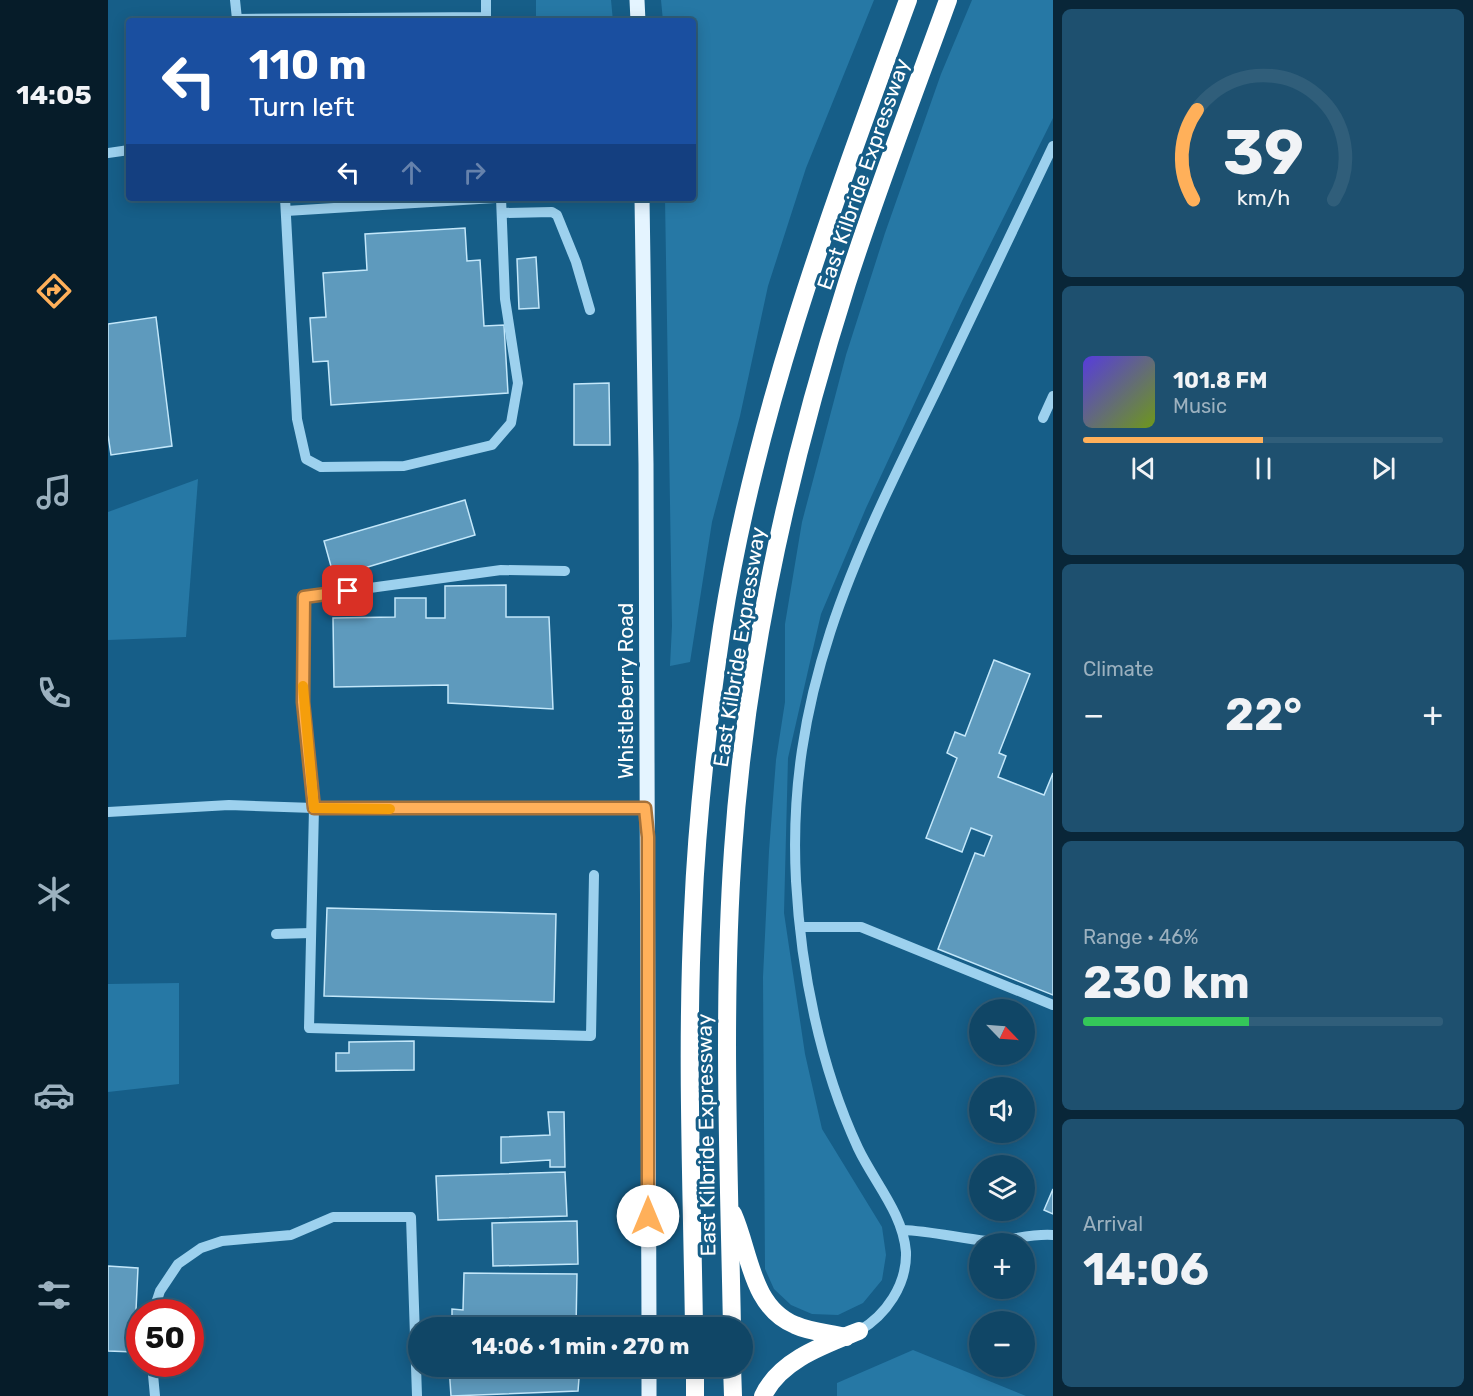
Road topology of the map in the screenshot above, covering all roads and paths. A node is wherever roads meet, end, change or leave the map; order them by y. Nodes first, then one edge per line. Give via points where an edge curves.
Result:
1 (235, 0) edge
2 (486, 0) edge
3 (637, 0) edge
4 (908, 0) edge
5 (948, 0) edge
6 (237, 18) edge
7 (438, 18) edge
8 (638, 18) edge
9 (1053, 146) edge
10 (126, 150) edge
11 (108, 153) edge
12 (285, 201) edge
13 (447, 201) edge
14 (501, 201) edge
15 (642, 201) edge
16 (286, 211) junction
17 (502, 213) junction
18 (590, 310) dead end
19 (1053, 396) edge
20 (1043, 418) dead end
21 (565, 571) dead end
22 (314, 808) junction
23 (645, 808) junction
24 (108, 812) edge
25 (594, 875) dead end
26 (800, 927) junction
27 (311, 933) junction
28 (276, 934) dead end
29 (1053, 1005) edge
30 (729, 1205) junction
31 (902, 1230) junction
32 (1053, 1234) edge
33 (157, 1299) edge
34 (649, 1317) edge
35 (694, 1317) edge
36 (732, 1317) edge
37 (852, 1334) junction
38 (153, 1377) edge
39 (649, 1377) edge
40 (695, 1377) edge
41 (732, 1377) edge
42 (155, 1396) edge
43 (417, 1396) edge
44 (649, 1396) edge
45 (696, 1396) edge
46 (733, 1396) edge
47 (763, 1396) edge

1 - 6 street
2 - 7 street via 486,17
3 - 8 main road
4 - 35 highway, East Kilbride Expressway via 804,289 767,419 723,623 702,785 693,913 690,1018
5 - 30 highway, East Kilbride Expressway via 842,302 799,449 770,580 733,848 727,971
9 - 26 street via 873,522 826,640 809,710 797,793
10 - 11 street
12 - 16 street
13 - 16 street
14 - 17 street
15 - 23 main road, Whistleberry Road
16 - 17 street via 297,420 306,459 321,467 404,466 492,445 511,423 518,383 505,299
17 - 18 street via 557,215
19 - 20 street
21 - 22 street via 501,570 304,597 303,702
22 - 23 street
22 - 24 street via 229,805
22 - 27 street
23 - 34 main road, Whistleberry Road
25 - 27 street via 591,1036 309,1028
26 - 29 street via 861,927
26 - 31 street via 811,996 835,1089 858,1148
27 - 28 street
30 - 36 highway, East Kilbride Expressway
30 - 37 highway via 743,1236 757,1286 772,1310 796,1326
31 - 32 street via 989,1241
31 - 37 street via 906,1264 897,1291 884,1312
33 - 43 street via 178,1264 201,1248 222,1241 291,1235 333,1217 411,1217
37 - 47 highway via 776,1374
38 - 42 street
39 - 44 main road
40 - 45 highway
41 - 46 highway

